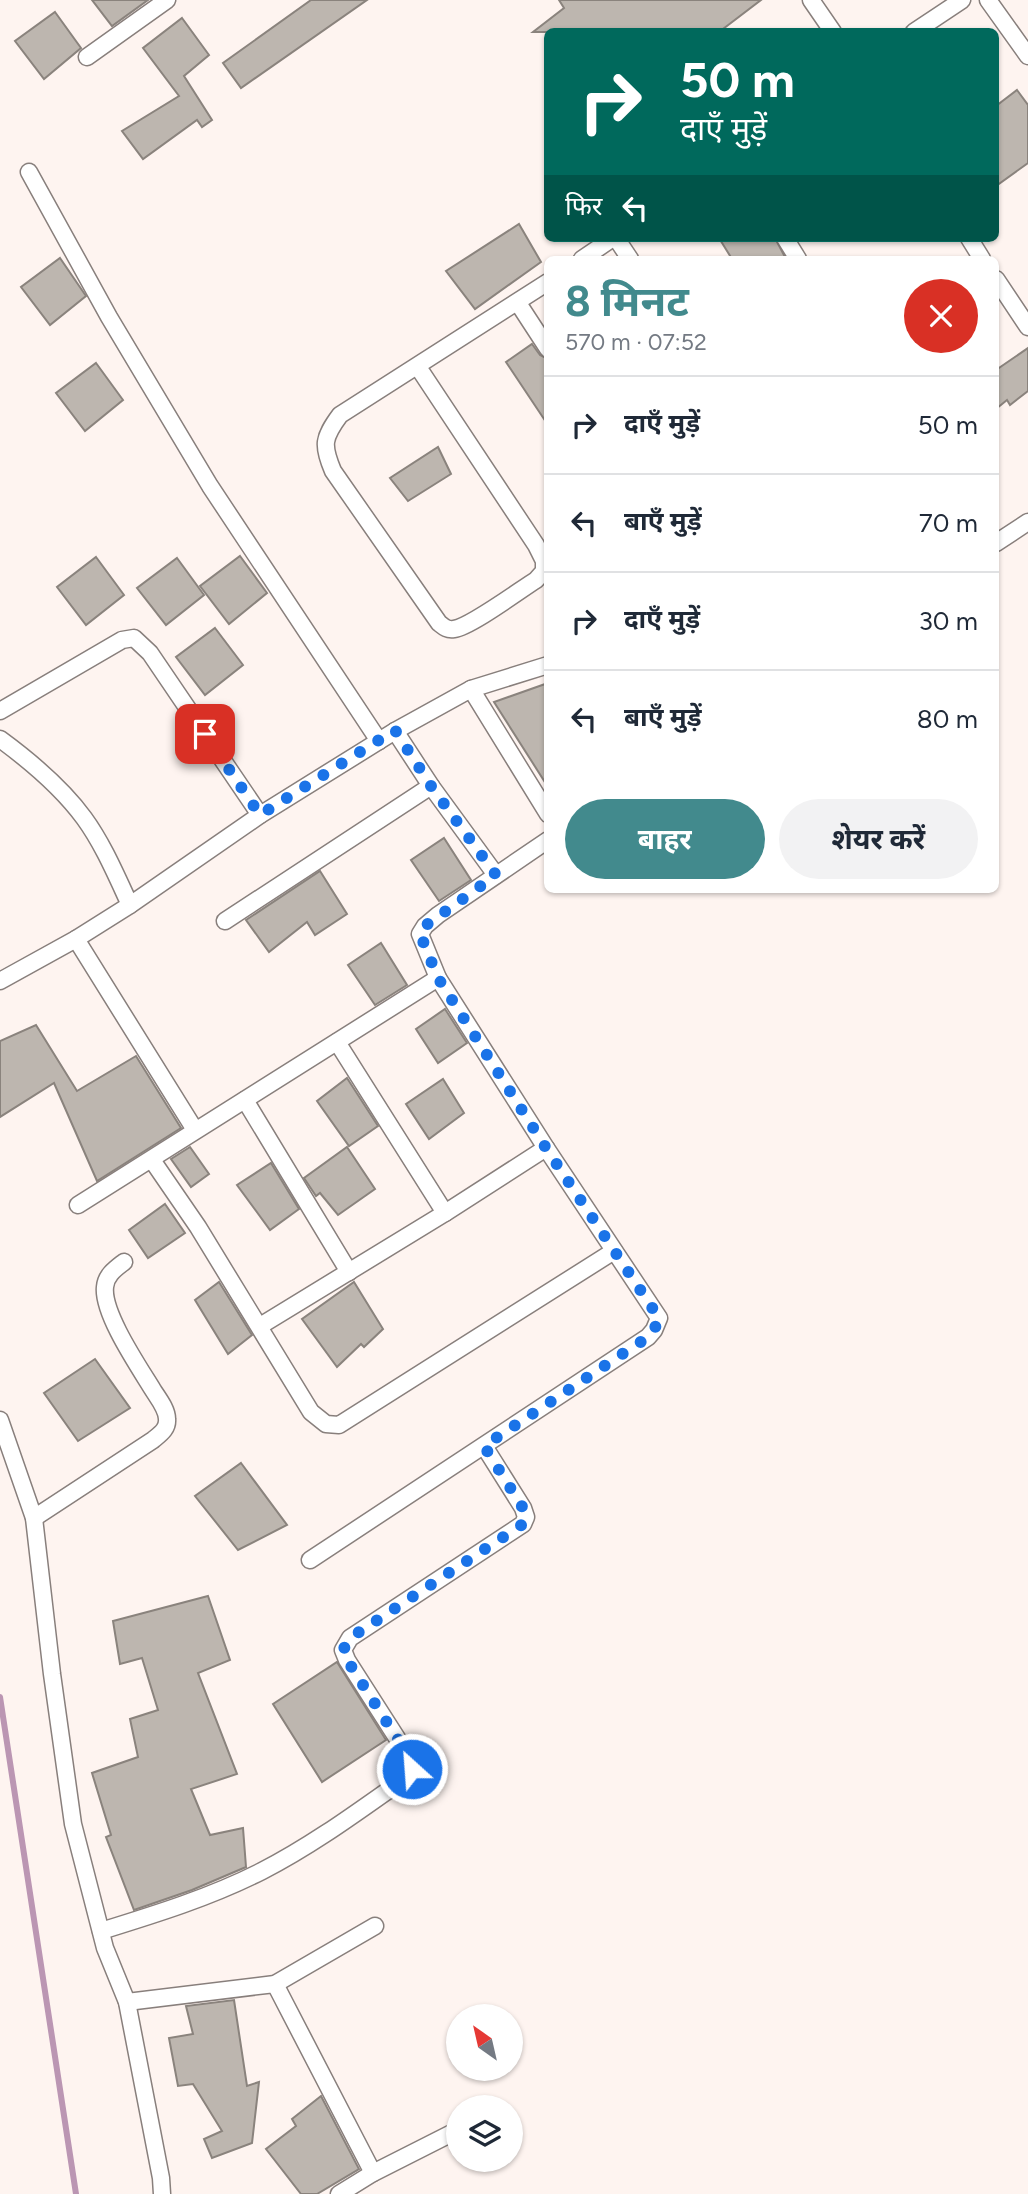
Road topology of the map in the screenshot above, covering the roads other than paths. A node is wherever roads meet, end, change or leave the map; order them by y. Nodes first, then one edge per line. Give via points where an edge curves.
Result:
1 (167, 0) edge
2 (811, 0) edge
3 (962, 0) edge
4 (988, 0) edge
5 (830, 28) edge
6 (920, 28) edge
7 (1028, 56) edge
8 (87, 57) dead end
9 (29, 172) dead end
10 (608, 242) edge
11 (617, 242) edge
12 (587, 256) edge
13 (628, 256) edge
14 (999, 284) edge
15 (544, 285) edge
16 (518, 303) junction
17 (1028, 327) edge
18 (544, 343) edge
19 (418, 367) junction
20 (1028, 522) edge
21 (999, 539) edge
22 (544, 666) edge
23 (471, 689) junction
24 (0, 711) edge
25 (395, 730) junction
26 (0, 739) edge
27 (379, 741) junction
28 (431, 786) junction
29 (544, 808) edge
30 (260, 815) junction
31 (544, 842) edge
32 (496, 875) junction
33 (130, 905) junction
34 (225, 921) dead end
35 (76, 939) junction
36 (438, 978) junction
37 (0, 981) edge
38 (337, 1042) junction
39 (246, 1100) junction
40 (195, 1130) junction
41 (546, 1148) junction
42 (152, 1160) junction
43 (78, 1206) dead end
44 (445, 1213) junction
45 (614, 1251) junction
46 (124, 1262) dead end
47 (349, 1272) junction
48 (260, 1326) junction
49 (0, 1420) edge
50 (484, 1446) junction
51 (34, 1518) junction
52 (310, 1560) dead end
53 (375, 1926) dead end
54 (101, 1931) junction
55 (275, 1984) junction
56 (127, 2002) junction
57 (446, 2136) edge
58 (373, 2173) junction
59 (162, 2194) edge
60 (339, 2194) edge

1 - 8 street
2 - 5 street
3 - 6 street
4 - 7 street
9 - 27 street via 210,486
10 - 12 street
11 - 13 street
14 - 17 street
15 - 16 street
16 - 18 street
16 - 19 street
19 - 19 street via 340,415 328,431 324,450 333,471 439,623 456,629 536,580 544,561
20 - 21 street
22 - 23 street
23 - 25 street
23 - 29 street
24 - 30 street via 122,640 134,638 150,653
25 - 27 street
25 - 28 street
26 - 33 street via 56,786 83,817
27 - 30 street
28 - 32 street
28 - 34 street
30 - 33 street
31 - 32 street
32 - 36 street via 420,934
33 - 35 street
35 - 37 street
35 - 40 street
36 - 38 street
36 - 41 street
38 - 39 street
38 - 44 street
39 - 40 street
39 - 47 street
40 - 42 street
41 - 44 street
41 - 45 street
42 - 43 street
42 - 48 street
44 - 47 street
45 - 48 street via 339,1425 326,1424 311,1412
45 - 50 street via 659,1318 654,1330
46 - 51 street via 109,1274 105,1300 163,1406 165,1429
47 - 48 street
49 - 51 street
50 - 52 street
50 - 54 street via 523,1508 523,1524 350,1638 343,1650 411,1760 407,1777 262,1871 189,1903
51 - 54 street via 73,1824
53 - 55 street
54 - 56 street
55 - 56 street
55 - 58 street
56 - 59 street
57 - 58 street
58 - 60 street

